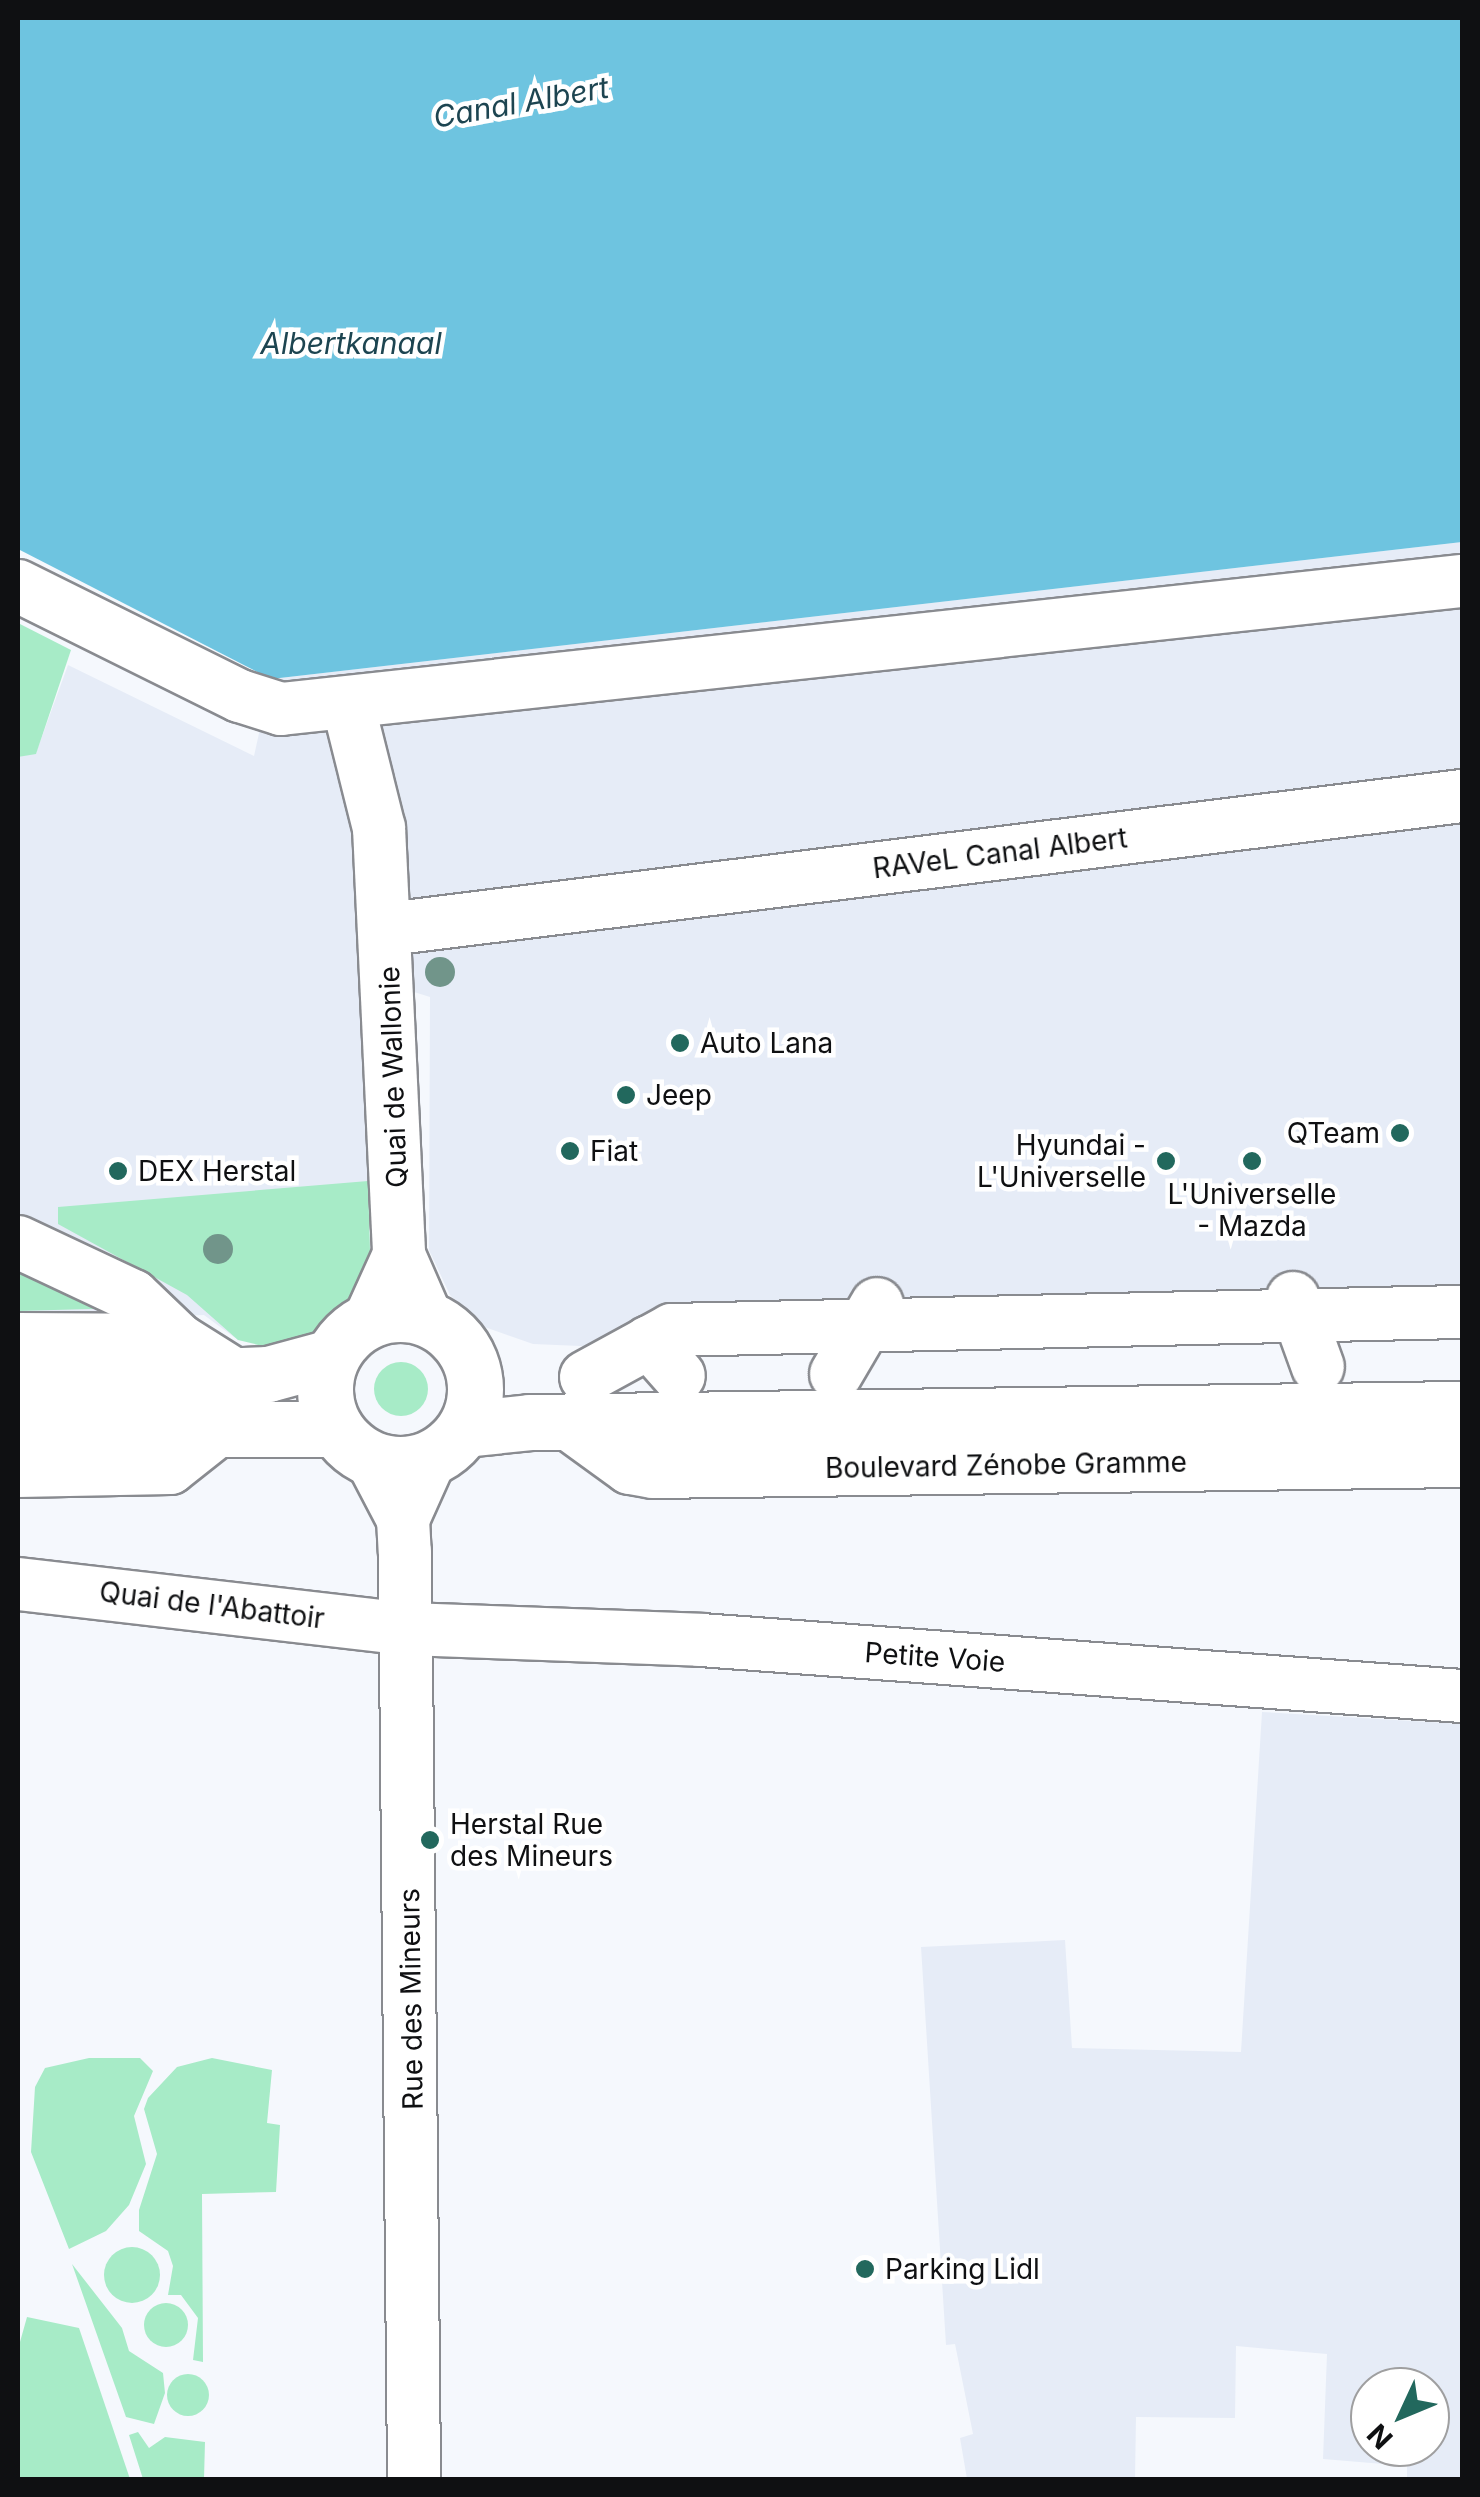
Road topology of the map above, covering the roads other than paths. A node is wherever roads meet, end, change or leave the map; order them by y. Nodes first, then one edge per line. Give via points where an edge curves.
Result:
1 (1462, 581) edge
2 (18, 586) edge
3 (348, 704) junction
4 (1462, 796) edge
5 (537, 910) joint
6 (388, 929) junction
7 (18, 1242) edge
8 (399, 1254) junction
9 (1296, 1307) junction
10 (1462, 1312) edge
11 (872, 1314) junction
12 (426, 1317) junction
13 (18, 1339) edge
14 (350, 1339) junction
15 (180, 1340) junction
16 (1318, 1368) dead end
17 (836, 1374) dead end
18 (18, 1384) edge
19 (576, 1399) junction
20 (231, 1401) junction
21 (1462, 1409) edge
22 (18, 1429) edge
23 (447, 1444) junction
24 (354, 1445) junction
25 (1462, 1461) edge
26 (18, 1471) edge
27 (403, 1519) junction
28 (18, 1584) edge
29 (406, 1629) junction
30 (1462, 1696) edge
31 (414, 2480) edge

1 - 3 street
2 - 3 street via 240,696 281,709
3 - 6 street via 379,828
4 - 5 street, RAVeL Canal Albert
5 - 6 street, Quai de Wallonie
6 - 8 street, Quai de Wallonie
7 - 15 street, Boulevard Zénobe Gramme via 132,1296
8 - 12 street, Quai de Wallonie
8 - 14 street, Quai de Wallonie
9 - 10 street, Boulevard Zénobe Gramme
9 - 11 street, Boulevard Zénobe Gramme
9 - 16 street
11 - 17 street
11 - 19 street, Boulevard Zénobe Gramme via 672,1330 664,1359
12 - 14 main road, Boulevard Zénobe Gramme via 390,1313
12 - 23 main road via 467,1353 476,1378
13 - 15 street
14 - 20 main road, Boulevard Zénobe Gramme
14 - 24 main road via 324,1394
15 - 20 street, Boulevard Zénobe Gramme
18 - 20 main road, Boulevard Zénobe Gramme
19 - 21 main road, Boulevard Zénobe Gramme
19 - 23 main road, Boulevard Zénobe Gramme
19 - 25 street, Boulevard Zénobe Gramme via 630,1468 653,1472
20 - 22 main road, Boulevard Zénobe Gramme
20 - 24 main road, Boulevard Zénobe Gramme
20 - 26 street, Boulevard Zénobe Gramme via 170,1468
23 - 24 main road, Boulevard Zénobe Gramme via 398,1465
23 - 27 street, Rue des Mineurs
24 - 27 street, Rue des Mineurs
27 - 29 street, Rue des Mineurs
28 - 29 street, Quai de l'Abattoir
29 - 30 street, Petite Voie via 701,1640
29 - 31 street, Rue des Mineurs

